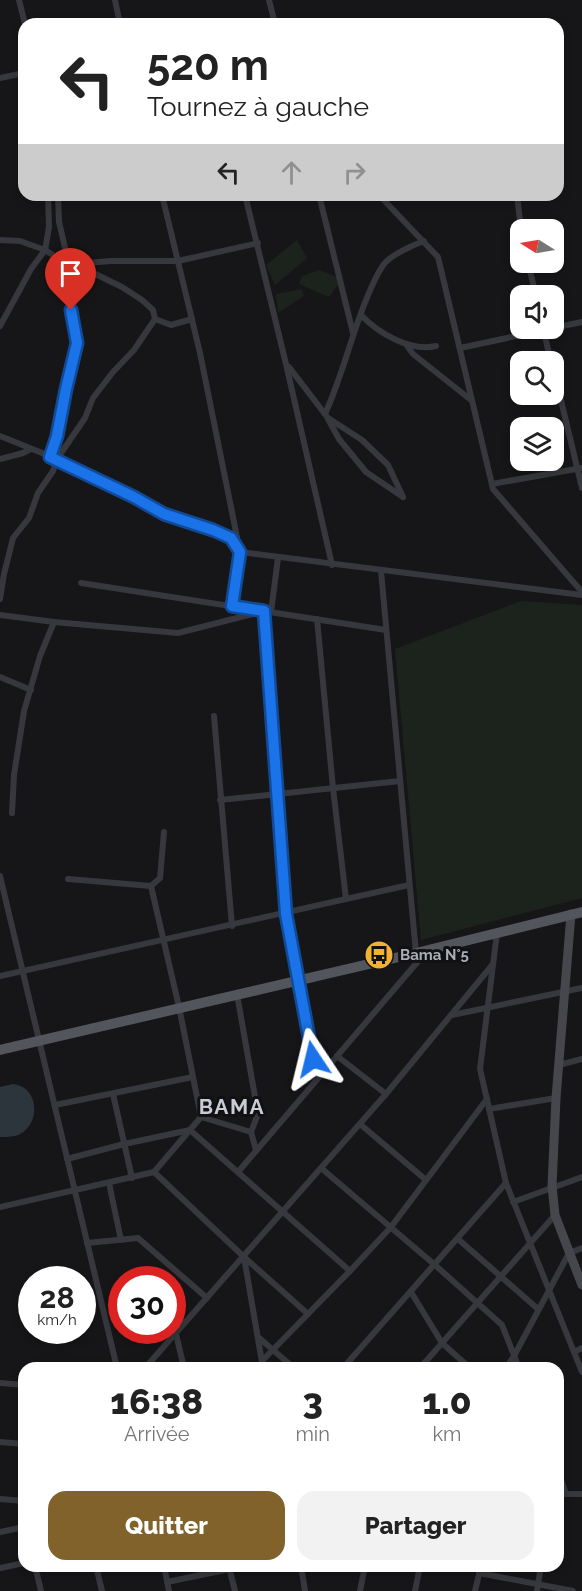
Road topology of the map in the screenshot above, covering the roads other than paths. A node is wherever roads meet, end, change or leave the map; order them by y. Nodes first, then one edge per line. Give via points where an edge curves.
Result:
1 (19, 0) edge
2 (115, 0) edge
3 (269, 0) edge
4 (24, 18) edge
5 (119, 18) edge
6 (274, 18) edge
7 (18, 74) edge
8 (0, 78) edge
9 (48, 201) edge
10 (58, 201) edge
11 (163, 201) edge
12 (247, 201) edge
13 (321, 201) edge
14 (384, 201) edge
15 (518, 201) edge
16 (520, 219) edge
17 (0, 240) edge
18 (424, 241) junction
19 (258, 243) junction
20 (45, 250) junction
21 (62, 260) junction
22 (178, 261) junction
23 (75, 264) junction
24 (361, 315) junction
25 (155, 319) junction
26 (192, 319) junction
27 (582, 322) edge
28 (0, 326) edge
29 (564, 326) edge
30 (353, 334) junction
31 (510, 337) edge
32 (405, 344) junction
33 (436, 346) dead end
34 (426, 348) junction
35 (460, 348) junction
36 (425, 363) junction
37 (286, 364) junction
38 (472, 400) junction
39 (563, 405) edge
40 (326, 416) junction
41 (0, 436) edge
42 (31, 449) junction
43 (54, 458) junction
44 (0, 459) edge
45 (580, 468) edge
46 (492, 484) junction
47 (582, 488) edge
48 (240, 552) junction
49 (278, 558) junction
50 (332, 565) junction
51 (381, 571) junction
52 (2, 572) edge
53 (81, 584) dead end
54 (582, 593) edge
55 (0, 600) edge
56 (232, 606) junction
57 (268, 612) junction
58 (0, 615) edge
59 (317, 619) junction
60 (54, 622) junction
61 (386, 630) junction
62 (0, 677) edge
63 (31, 690) junction
64 (214, 716) dead end
65 (400, 781) junction
66 (333, 788) junction
67 (278, 794) junction
68 (220, 800) junction
69 (12, 813) dead end
70 (164, 832) dead end
71 (0, 876) edge
72 (68, 879) dead end
73 (410, 885) junction
74 (151, 886) junction
75 (346, 899) junction
76 (577, 913) edge
77 (286, 914) junction
78 (232, 926) junction
79 (497, 933) junction
80 (164, 940) junction
81 (429, 950) junction
82 (416, 953) junction
83 (493, 964) junction
84 (23, 971) junction
85 (0, 976) edge
86 (298, 979) junction
87 (582, 988) edge
88 (566, 992) junction
89 (237, 993) junction
90 (179, 1007) junction
91 (488, 1007) junction
92 (452, 1015) junction
93 (40, 1039) junction
94 (0, 1050) edge
95 (337, 1056) junction
96 (582, 1059) edge
97 (559, 1065) junction
98 (193, 1077) junction
99 (316, 1079) junction
100 (113, 1094) junction
101 (386, 1094) junction
102 (556, 1098) junction
103 (487, 1099) junction
104 (55, 1106) junction
105 (489, 1109) junction
106 (201, 1117) junction
107 (360, 1124) junction
108 (190, 1130) junction
109 (251, 1132) junction
110 (124, 1144) junction
111 (256, 1150) junction
112 (67, 1159) junction
113 (321, 1168) junction
114 (154, 1172) junction
115 (238, 1172) junction
116 (582, 1177) edge
117 (132, 1178) junction
118 (426, 1180) junction
119 (109, 1183) junction
120 (506, 1183) junction
121 (552, 1186) junction
122 (74, 1191) junction
123 (513, 1202) junction
124 (0, 1207) edge
125 (283, 1212) junction
126 (555, 1215) junction
127 (391, 1227) junction
128 (458, 1239) junction
129 (121, 1240) junction
130 (87, 1243) junction
131 (530, 1244) junction
132 (582, 1248) edge
133 (569, 1253) junction
134 (244, 1257) junction
135 (435, 1265) junction
136 (350, 1271) junction
137 (500, 1277) junction
138 (582, 1285) edge
139 (549, 1290) junction
140 (411, 1292) junction
141 (207, 1298) junction
142 (478, 1302) junction
143 (538, 1309) junction
144 (308, 1314) junction
145 (186, 1322) edge
146 (258, 1336) junction
147 (442, 1343) junction
148 (167, 1344) edge
149 (178, 1344) edge
150 (582, 1348) edge
151 (273, 1350) junction
152 (574, 1352) junction
153 (514, 1356) junction
154 (116, 1362) edge
155 (150, 1362) edge
156 (183, 1362) edge
157 (262, 1362) edge
158 (265, 1362) edge
159 (287, 1362) edge
160 (348, 1362) edge
161 (425, 1362) edge
162 (463, 1362) edge
163 (510, 1362) edge
164 (516, 1362) edge
165 (582, 1372) edge
166 (0, 1383) edge
167 (18, 1384) edge
168 (0, 1442) edge
169 (18, 1444) edge
170 (564, 1486) edge
171 (567, 1494) joint
172 (582, 1494) edge
173 (0, 1499) edge
174 (18, 1501) edge
175 (18, 1528) edge
176 (0, 1532) edge
177 (18, 1564) edge
178 (0, 1568) edge
179 (36, 1572) edge
180 (97, 1572) edge
181 (165, 1572) edge
182 (208, 1572) edge
183 (230, 1572) edge
184 (302, 1572) edge
185 (364, 1572) edge
186 (419, 1572) edge
187 (479, 1572) edge
188 (489, 1572) edge
189 (540, 1572) edge
190 (167, 1582) junction
191 (537, 1588) edge
192 (41, 1591) edge
193 (102, 1591) edge
194 (169, 1591) edge
195 (235, 1591) edge
196 (306, 1591) edge
197 (360, 1591) edge
198 (415, 1591) edge
199 (475, 1591) edge
200 (573, 1591) edge

1 - 4 street
2 - 5 street
3 - 6 street
7 - 8 street
9 - 20 street
10 - 21 street via 66,252
11 - 22 street
12 - 19 street
13 - 30 street
14 - 18 street
15 - 16 street
17 - 20 street
18 - 24 street via 386,262
18 - 35 street via 438,257
19 - 22 street
19 - 37 street
20 - 21 street
20 - 28 street
21 - 23 street
21 - 43 street via 77,343
22 - 23 street
22 - 26 street
23 - 25 street via 142,300 153,310
24 - 30 street
24 - 32 street
25 - 26 street via 171,324
25 - 43 street via 93,398 85,418
26 - 48 street
27 - 29 street
30 - 40 street
31 - 35 street
32 - 34 street
32 - 36 street
33 - 34 street
34 - 36 street
35 - 38 street
36 - 38 street
37 - 40 street
37 - 50 street
38 - 46 street
39 - 45 street
40 - 40 street via 366,472 403,497 388,465 362,440
41 - 42 street
42 - 43 street
42 - 44 street
43 - 48 street via 164,514 231,538
43 - 52 street via 53,471 38,493 29,518 13,538
45 - 46 street
45 - 47 street
46 - 54 street
48 - 49 street
48 - 56 street
49 - 50 street
49 - 57 street
50 - 51 street
51 - 54 street
51 - 61 street
52 - 55 street
53 - 56 street
56 - 57 street
57 - 59 street
57 - 60 street via 178,633
57 - 67 street
58 - 60 street
59 - 61 street
59 - 66 street
60 - 63 street
61 - 65 street
62 - 63 street
63 - 69 street via 18,743
64 - 68 street
65 - 66 street
65 - 73 street
66 - 67 street
66 - 75 street
67 - 68 street
67 - 77 street
68 - 78 street
70 - 74 street via 160,878
71 - 84 street
72 - 74 street
73 - 75 street
73 - 82 street
74 - 80 street
75 - 77 street
76 - 79 main road
76 - 88 street
77 - 78 street
77 - 86 street
78 - 80 street
79 - 81 main road
79 - 83 street
80 - 84 street
80 - 90 street
81 - 82 main road
81 - 95 street
82 - 86 main road
83 - 91 street
83 - 92 street
84 - 85 street
84 - 93 street
86 - 89 main road
86 - 99 street
87 - 88 street
88 - 91 street
88 - 97 street
89 - 90 main road
89 - 109 street via 258,1114
90 - 93 main road
90 - 98 street
91 - 92 street
91 - 103 street via 480,1069
92 - 101 street
93 - 94 main road
93 - 104 street
95 - 99 street
95 - 101 street
96 - 97 street
97 - 102 street
98 - 100 street
98 - 106 street
99 - 111 street
100 - 104 street
100 - 110 street
101 - 107 street
102 - 105 street
102 - 121 street
103 - 105 street
103 - 118 street
104 - 112 street
105 - 120 street
106 - 108 street
106 - 109 street
107 - 113 street
107 - 118 street
108 - 110 street
108 - 114 street
108 - 115 street
109 - 111 street
110 - 112 street
110 - 117 street
111 - 115 street
112 - 122 street
113 - 125 street
113 - 127 street
114 - 117 street
114 - 134 street
115 - 125 street
116 - 121 street
117 - 119 street
118 - 127 street
119 - 122 street
119 - 129 street
120 - 123 street
120 - 128 street
121 - 123 street
121 - 126 street
122 - 124 street
122 - 130 street
123 - 131 street
125 - 134 street
125 - 136 street
126 - 131 street
126 - 133 street
127 - 135 street
127 - 136 street
128 - 135 street
128 - 137 street
129 - 130 street
129 - 141 street via 138,1238
130 - 154 street
131 - 137 street
131 - 139 street
132 - 133 street
133 - 138 street
133 - 139 street
134 - 141 street
134 - 144 street
134 - 146 street
135 - 140 street
135 - 142 street
136 - 144 street
137 - 142 street
137 - 143 street
139 - 143 street
139 - 152 street
140 - 147 street
140 - 160 street
141 - 145 street
142 - 147 street
142 - 153 street via 502,1325
143 - 153 street
144 - 151 street
146 - 151 street
146 - 157 street
147 - 161 street
147 - 162 street
148 - 155 street
149 - 156 street
150 - 152 street
151 - 158 street
151 - 159 street
152 - 165 street
153 - 163 street
153 - 164 street
166 - 167 street
168 - 169 street
170 - 171 street
171 - 172 street
173 - 174 street
175 - 176 street
177 - 178 street
179 - 192 street
180 - 193 street
181 - 190 street
182 - 190 street
183 - 195 street
184 - 196 street
185 - 197 street
186 - 198 street
187 - 199 street
188 - 191 street
189 - 191 street
190 - 194 street
191 - 200 street

